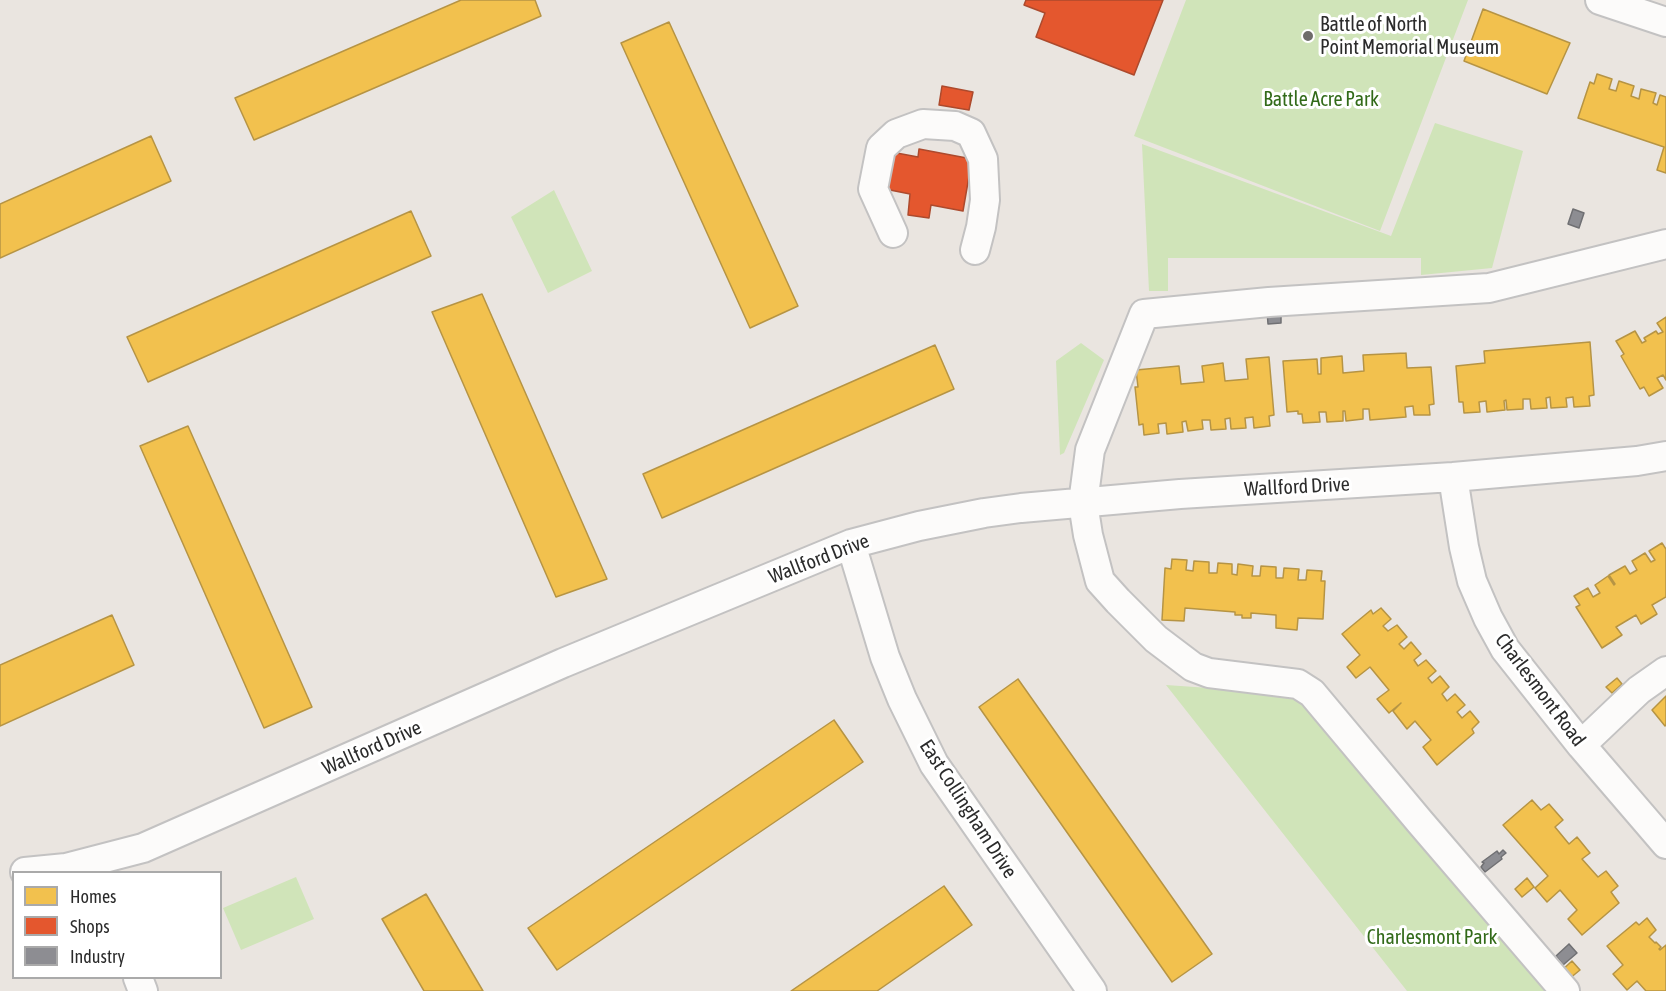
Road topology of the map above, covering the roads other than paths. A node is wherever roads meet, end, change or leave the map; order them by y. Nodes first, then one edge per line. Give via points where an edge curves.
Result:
1 (1600, 0) edge
2 (1666, 22) edge
3 (893, 233) dead end
4 (1666, 244) edge
5 (975, 250) dead end
6 (1666, 456) edge
7 (1454, 477) junction
8 (1083, 503) junction
9 (851, 544) junction
10 (1666, 671) edge
11 (1581, 745) junction
12 (1666, 844) edge
13 (99, 867) edge
14 (41, 871) edge
15 (1092, 991) edge
16 (1565, 991) edge

1 - 2 street
3 - 5 street via 873,189 881,148 896,134 923,124 955,126 971,133 983,159 985,200
4 - 8 street via 1489,288 1144,314 1090,450
6 - 7 street, Wallford Drive
7 - 8 street, Wallford Drive
7 - 11 street, Charlesmont Road via 1472,581 1488,618 1504,649
8 - 9 street, Wallford Drive via 984,513
8 - 16 street via 1100,581 1118,601 1156,639 1193,667 1209,673 1298,684 1312,693
9 - 13 street, Wallford Drive via 563,663
9 - 15 street, East Collingham Drive via 885,657 934,764
10 - 11 street via 1639,690
11 - 12 street, Charlesmont Road
13 - 14 street, Wallford Drive

